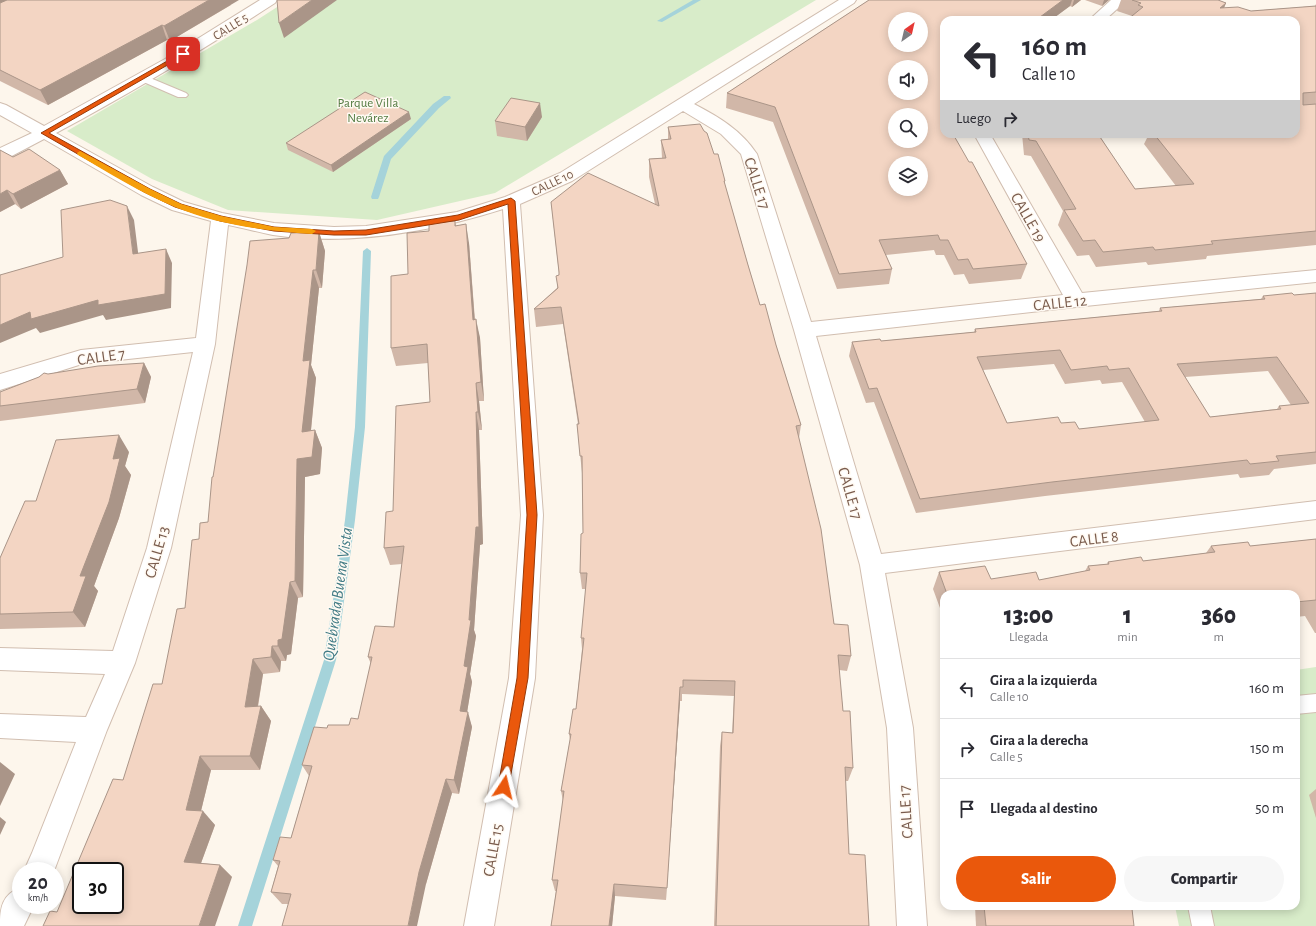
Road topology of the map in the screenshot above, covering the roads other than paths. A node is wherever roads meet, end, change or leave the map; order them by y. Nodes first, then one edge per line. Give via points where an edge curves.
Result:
1 (270, 0) edge
2 (849, 0) edge
3 (1120, 0) edge
4 (1101, 16) edge
5 (143, 78) junction
6 (182, 95) dead end
7 (683, 105) junction
8 (0, 108) edge
9 (44, 133) junction
10 (984, 138) edge
11 (0, 155) edge
12 (511, 201) junction
13 (220, 218) junction
14 (1316, 276) edge
15 (1076, 300) junction
16 (804, 330) junction
17 (205, 344) junction
18 (0, 382) edge
19 (1316, 510) edge
20 (872, 565) junction
21 (0, 659) edge
22 (122, 664) junction
23 (1316, 703) edge
24 (1300, 705) edge
25 (0, 726) edge
26 (94, 730) junction
27 (43, 862) edge
28 (1200, 910) edge
29 (14, 914) edge
30 (7, 926) edge
31 (479, 926) edge
32 (912, 926) edge
33 (1203, 926) edge

1 - 5 street, CALLE 5
2 - 7 street, CALLE 10
3 - 4 street
5 - 6 lane
5 - 9 street, CALLE 5
7 - 12 street, CALLE 10 via 566,177
7 - 16 street, CALLE 17 via 726,127 739,139 749,154
8 - 9 street, CALLE 10
9 - 11 street, CALLE 5
9 - 13 street, CALLE 10 via 153,194 178,206
10 - 15 street, CALLE 19
12 - 13 street, CALLE 10 via 459,217 366,232 334,233 274,229
12 - 31 street, CALLE 15 via 532,515 522,678
13 - 17 street, CALLE 13
14 - 15 street, CALLE 12
15 - 16 street, CALLE 12
16 - 20 street, CALLE 17
17 - 18 street, CALLE 7 via 81,357
17 - 22 street, CALLE 13 via 159,548
19 - 20 street, CALLE 8
20 - 32 street, CALLE 17 via 900,728
21 - 22 street
22 - 26 street, CALLE 13
23 - 24 lane
25 - 26 street
26 - 27 street, CALLE 13
28 - 33 lane
29 - 30 street

